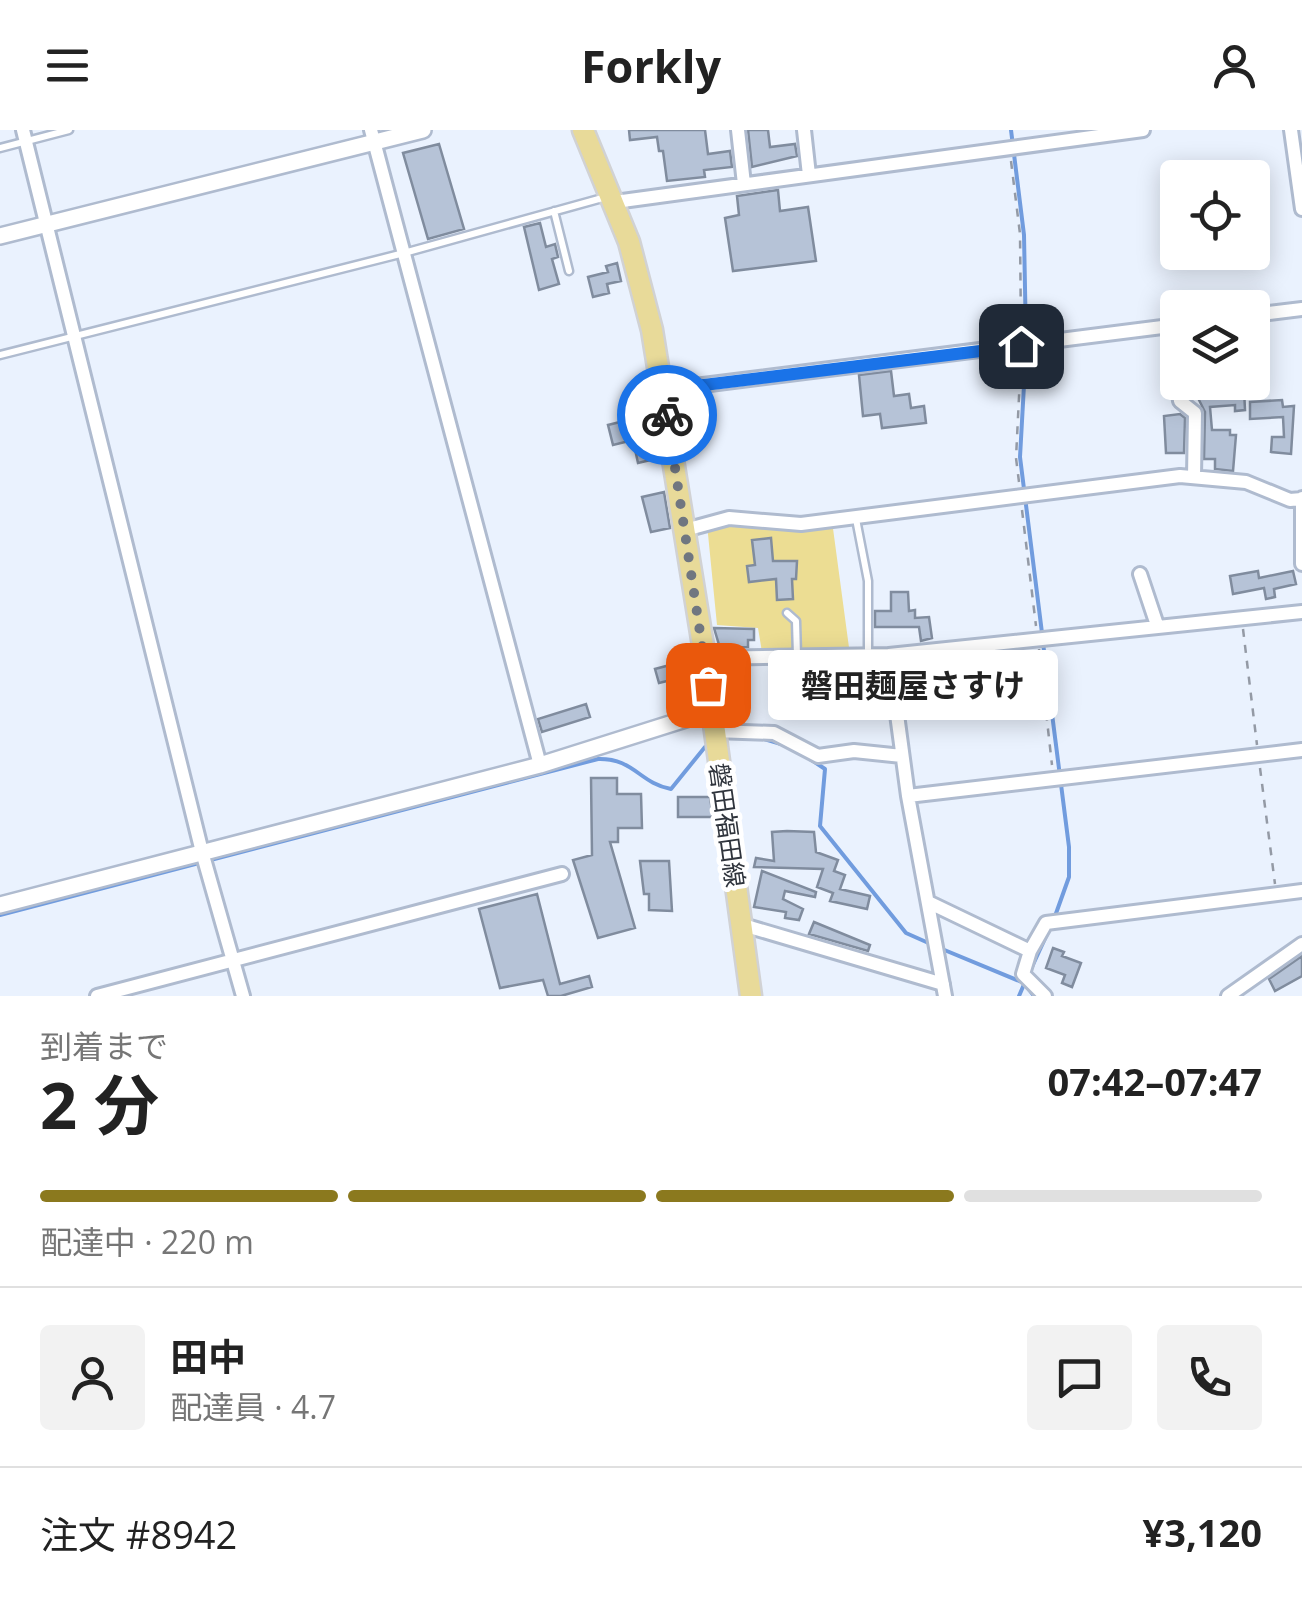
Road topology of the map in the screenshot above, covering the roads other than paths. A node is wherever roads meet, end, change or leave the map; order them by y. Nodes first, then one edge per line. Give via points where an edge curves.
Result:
1 (69, 130) edge
2 (423, 130) edge
3 (583, 130) edge
4 (738, 130) edge
5 (804, 130) edge
6 (1143, 130) edge
7 (1291, 130) edge
8 (24, 136) edge
9 (372, 136) edge
10 (0, 148) edge
11 (809, 175) junction
12 (744, 184) junction
13 (613, 198) junction
14 (1302, 209) edge
15 (554, 212) junction
16 (47, 224) junction
17 (0, 236) edge
18 (404, 253) junction
19 (569, 271) dead end
20 (1302, 309) edge
21 (1270, 313) edge
22 (1160, 327) edge
23 (74, 336) junction
24 (0, 354) edge
25 (663, 390) junction
26 (1180, 400) edge
27 (1194, 477) junction
28 (1302, 498) edge
29 (856, 518) junction
30 (684, 530) junction
31 (1302, 564) edge
32 (1140, 574) dead end
33 (1302, 612) edge
34 (788, 613) dead end
35 (1157, 626) junction
36 (868, 655) junction
37 (890, 655) junction
38 (797, 656) junction
39 (705, 658) junction
40 (713, 721) junction
41 (1302, 750) edge
42 (902, 756) junction
43 (540, 765) junction
44 (908, 796) junction
45 (202, 852) junction
46 (562, 874) dead end
47 (1302, 891) edge
48 (928, 902) junction
49 (0, 905) edge
50 (743, 925) junction
51 (1302, 944) edge
52 (1030, 951) junction
53 (232, 961) junction
54 (944, 990) edge
55 (98, 996) edge
56 (242, 996) edge
57 (751, 996) edge
58 (1046, 996) edge
59 (1228, 996) edge

1 - 8 lane
2 - 9 street
3 - 13 main road, 磐田福田線
4 - 12 street
5 - 11 street
6 - 11 street
7 - 14 street
8 - 10 lane
8 - 16 street
9 - 16 street
9 - 18 street
11 - 12 street
12 - 13 street
13 - 15 lane
13 - 25 main road, 磐田福田線 via 642,288
15 - 18 lane
15 - 19 lane
16 - 17 street
16 - 23 street
18 - 23 lane
18 - 43 street
20 - 21 street
22 - 25 street
23 - 24 lane
23 - 45 street
25 - 30 main road, 磐田福田線
26 - 27 street via 1195,414
27 - 28 street via 1246,482 1290,500
27 - 29 street
28 - 31 street
29 - 30 street via 801,524 729,518
29 - 36 lane via 868,581
30 - 39 main road, 磐田福田線
32 - 35 street
33 - 35 street
34 - 38 lane via 796,621
35 - 37 street
36 - 37 street
36 - 38 street
37 - 42 street
38 - 39 street
39 - 40 main road, 磐田福田線
40 - 42 street via 774,733 818,756
40 - 43 street
40 - 50 main road, 磐田福田線
41 - 44 street
42 - 44 street
43 - 45 street
44 - 48 street
45 - 49 street
45 - 53 street
46 - 53 street
47 - 52 street via 1052,922
48 - 52 street
48 - 54 street
50 - 54 street
50 - 57 main road, 磐田福田線
51 - 59 street
52 - 58 street via 1027,978
53 - 55 street
53 - 56 street

